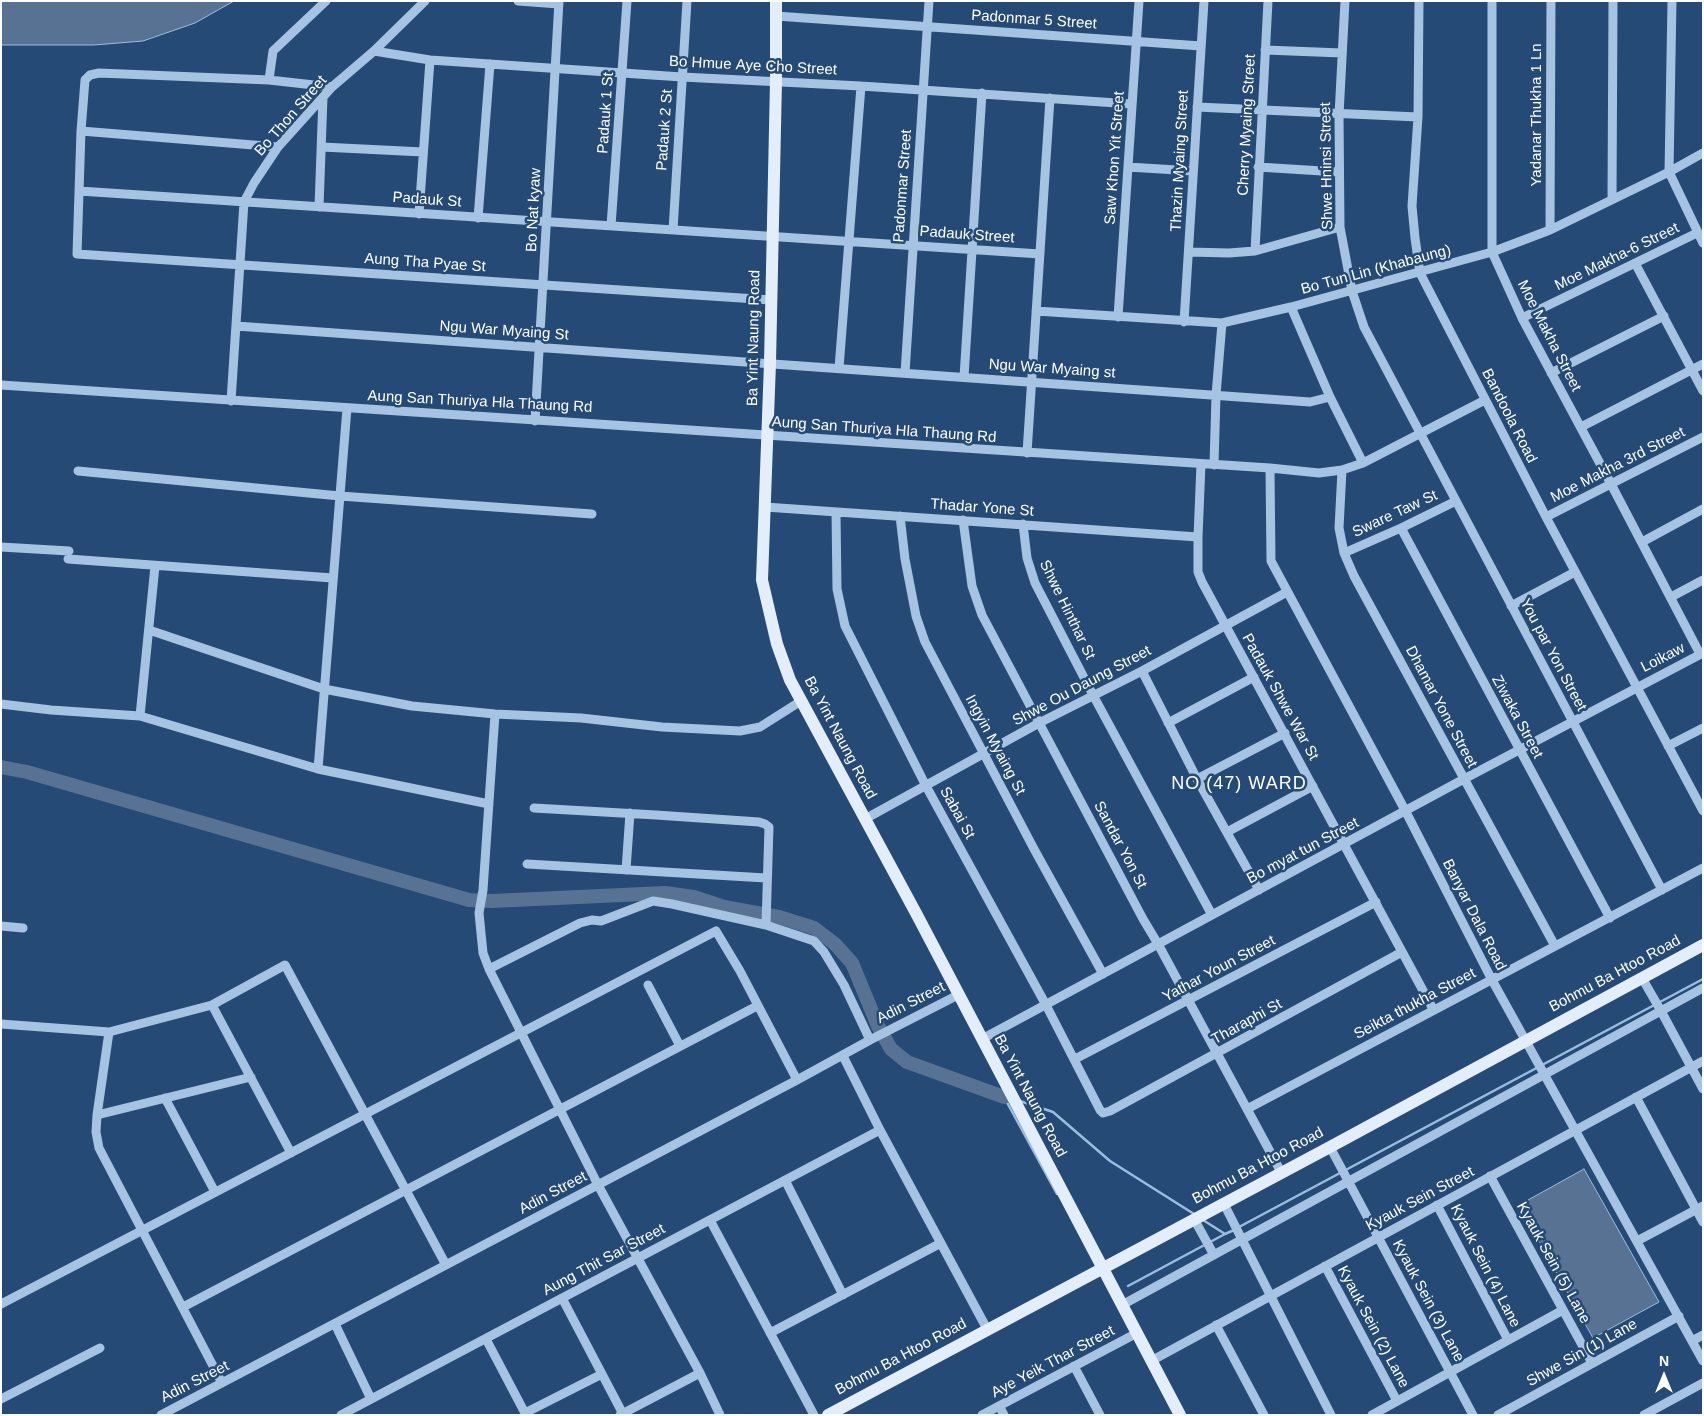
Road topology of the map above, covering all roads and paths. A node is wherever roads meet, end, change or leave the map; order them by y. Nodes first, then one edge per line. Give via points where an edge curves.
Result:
1 (326, 1) edge
2 (425, 1) edge
3 (518, 1) edge
4 (627, 1) edge
5 (687, 1) edge
6 (776, 1) edge
7 (929, 1) edge
8 (1138, 1) edge
9 (1204, 1) edge
10 (1268, 1) edge
11 (1345, 1) edge
12 (1419, 1) edge
13 (1492, 1) edge
14 (1551, 1) edge
15 (1613, 1) edge
16 (1672, 1) edge
17 (559, 2) edge
18 (776, 16) junction
19 (927, 26) junction
20 (1136, 42) junction
21 (1201, 46) junction
22 (1265, 50) junction
23 (374, 51) junction
24 (1342, 53) junction
25 (430, 60) junction
26 (490, 64) junction
27 (556, 68) junction
28 (623, 73) junction
29 (682, 78) junction
30 (269, 80) junction
31 (776, 81) junction
32 (861, 86) junction
33 (332, 87) junction
34 (923, 90) junction
35 (982, 93) junction
36 (323, 97) junction
37 (1050, 98) junction
38 (1132, 104) junction
39 (1197, 107) junction
40 (1261, 111) junction
41 (1339, 115) junction
42 (1418, 117) junction
43 (81, 131) junction
44 (278, 147) junction
45 (322, 147) junction
46 (424, 152) junction
47 (1703, 153) edge
48 (1128, 167) junction
49 (1258, 167) junction
50 (1192, 171) junction
51 (1338, 172) junction
52 (1670, 172) junction
53 (79, 191) junction
54 (1612, 199) junction
55 (244, 202) junction
56 (319, 207) junction
57 (419, 214) junction
58 (478, 218) junction
59 (547, 222) junction
60 (611, 226) junction
61 (1340, 227) junction
62 (673, 230) junction
63 (1550, 230) junction
64 (1698, 232) junction
65 (772, 236) junction
66 (848, 241) junction
67 (1703, 243) edge
68 (913, 246) junction
69 (972, 249) junction
70 (1255, 251) junction
71 (1189, 252) junction
72 (1492, 252) junction
73 (1040, 254) junction
74 (1635, 263) junction
75 (240, 264) junction
76 (1420, 273) junction
77 (543, 284) junction
78 (1352, 291) junction
79 (772, 300) junction
80 (1292, 307) junction
81 (1036, 311) junction
82 (1664, 316) junction
83 (1118, 317) junction
84 (1522, 318) junction
85 (1184, 322) junction
86 (1222, 323) junction
87 (236, 326) junction
88 (540, 347) junction
89 (770, 363) junction
90 (1703, 364) edge
91 (839, 368) junction
92 (1692, 370) junction
93 (905, 373) junction
94 (1551, 373) junction
95 (964, 377) junction
96 (1031, 382) junction
97 (1, 385) edge
98 (1703, 391) edge
99 (1216, 394) junction
100 (1330, 397) junction
101 (231, 400) junction
102 (1485, 400) junction
103 (347, 408) junction
104 (535, 421) junction
105 (1581, 427) junction
106 (1420, 433) junction
107 (768, 436) junction
108 (1703, 437) edge
109 (1027, 453) junction
110 (1363, 463) junction
111 (1201, 464) junction
112 (1214, 465) junction
113 (1270, 468) junction
114 (1342, 470) junction
115 (78, 471) dead end
116 (1611, 484) junction
117 (340, 496) junction
118 (1456, 501) junction
119 (765, 506) junction
120 (1703, 509) edge
121 (836, 512) junction
122 (592, 514) dead end
123 (900, 516) junction
124 (1546, 517) junction
125 (963, 520) junction
126 (1023, 524) junction
127 (1401, 528) junction
128 (1198, 536) junction
129 (1642, 542) junction
130 (1, 547) edge
131 (1344, 553) junction
132 (155, 566) junction
133 (1575, 572) junction
134 (333, 578) junction
135 (1700, 582) edge
136 (1287, 592) junction
137 (1670, 597) junction
138 (1511, 606) junction
139 (1225, 625) junction
140 (148, 630) junction
141 (1701, 654) edge
142 (1142, 670) junction
143 (1254, 677) junction
144 (1636, 687) junction
145 (324, 689) junction
146 (1093, 695) junction
147 (801, 701) junction
148 (1, 704) edge
149 (495, 714) junction
150 (140, 716) junction
151 (1572, 722) junction
152 (1039, 723) junction
153 (1168, 723) junction
154 (1703, 728) edge
155 (1285, 733) junction
156 (1668, 746) junction
157 (1519, 750) junction
158 (984, 755) junction
159 (318, 769) junction
160 (1464, 779) junction
161 (1197, 780) junction
162 (926, 786) junction
163 (1313, 786) junction
164 (1700, 798) edge
165 (489, 804) junction
166 (534, 808) dead end
167 (1703, 811) edge
168 (1406, 812) junction
169 (630, 813) junction
170 (865, 819) junction
171 (1226, 832) junction
172 (1344, 844) junction
173 (527, 864) dead end
174 (1703, 868) edge
175 (626, 870) junction
176 (766, 878) junction
177 (1259, 890) junction
178 (1662, 890) junction
179 (1376, 902) junction
180 (1212, 915) junction
181 (1610, 918) junction
182 (766, 921) junction
183 (1, 926) edge
184 (23, 928) dead end
185 (1158, 944) junction
186 (1703, 945) edge
187 (1555, 946) junction
188 (1402, 952) junction
189 (489, 969) junction
190 (1103, 974) junction
191 (1642, 978) junction
192 (1492, 980) junction
193 (648, 985) dead end
194 (1703, 988) edge
195 (958, 995) junction
196 (1189, 1000) junction
197 (212, 1005) junction
198 (1046, 1005) junction
199 (757, 1006) junction
200 (1660, 1009) junction
201 (1433, 1010) junction
202 (1, 1024) edge
203 (109, 1032) junction
204 (521, 1034) junction
205 (874, 1038) junction
206 (982, 1039) junction
207 (1526, 1040) junction
208 (680, 1046) junction
209 (1217, 1054) junction
210 (843, 1056) junction
211 (1074, 1059) junction
212 (1703, 1061) edge
213 (1691, 1067) junction
214 (1545, 1076) junction
215 (251, 1077) junction
216 (797, 1080) junction
217 (1703, 1089) edge
218 (165, 1098) junction
219 (1636, 1098) junction
220 (560, 1109) junction
221 (1247, 1109) junction
222 (1103, 1113) joint
223 (366, 1114) junction
224 (97, 1115) junction
225 (880, 1130) junction
226 (1576, 1130) junction
227 (1330, 1147) junction
228 (291, 1152) junction
229 (1281, 1172) junction
230 (1490, 1176) junction
231 (786, 1180) junction
232 (1348, 1181) junction
233 (598, 1185) junction
234 (406, 1190) junction
235 (215, 1192) junction
236 (1437, 1205) junction
237 (1699, 1208) edge
238 (1227, 1209) junction
239 (710, 1220) junction
240 (1703, 1222) edge
241 (1196, 1224) junction
242 (143, 1230) junction
243 (1240, 1236) junction
244 (1378, 1237) junction
245 (1637, 1241) junction
246 (941, 1244) junction
247 (1212, 1252) junction
248 (637, 1259) junction
249 (446, 1265) junction
250 (1325, 1266) junction
251 (1102, 1267) junction
252 (843, 1295) junction
253 (1271, 1295) junction
254 (562, 1298) junction
255 (1, 1304) edge
256 (1122, 1305) junction
257 (182, 1307) junction
258 (1563, 1310) junction
259 (1679, 1316) junction
260 (335, 1324) junction
261 (1216, 1325) junction
262 (987, 1329) junction
263 (770, 1333) junction
264 (1137, 1333) junction
265 (1703, 1335) edge
266 (486, 1338) junction
267 (1508, 1340) junction
268 (1692, 1341) junction
269 (100, 1348) dead end
270 (1151, 1361) junction
271 (1703, 1361) edge
272 (1592, 1363) junction
273 (1074, 1366) junction
274 (1450, 1372) junction
275 (700, 1373) junction
276 (602, 1374) junction
277 (222, 1383) junction
278 (1703, 1383) edge
279 (1, 1399) edge
280 (371, 1399) junction
281 (1397, 1401) junction
282 (1000, 1406) junction
283 (525, 1414) edge
284 (621, 1414) edge
285 (161, 1415) edge
286 (342, 1415) edge
287 (720, 1415) edge
288 (814, 1415) edge
289 (828, 1415) edge
290 (982, 1415) edge
291 (1004, 1415) edge
292 (1100, 1415) edge
293 (1180, 1415) edge
294 (1264, 1415) edge
295 (1331, 1415) edge
296 (1372, 1415) edge
297 (1473, 1415) edge
298 (1498, 1415) edge
299 (1644, 1415) edge

1 - 30 street via 272,51
2 - 23 street, Bo Thon Street
3 - 17 street
4 - 28 street, Padauk 1 St
5 - 29 street, Padauk 2 St
6 - 18 main road, Ba Yint Naung Road
7 - 19 street, Padonmar Street
8 - 20 street, Saw Khon Yit Street
9 - 21 street, Thazin Myaing Street
10 - 22 street, Cherry Myaing Street
11 - 24 street, Shwe Hninsi Street
12 - 42 street, Bandoola Road
13 - 72 street, Moe Makha Street
14 - 63 street, Yadanar Thukha 1 Ln
15 - 54 street
16 - 52 street
17 - 27 street, Bo Nat kyaw
18 - 19 street, Padonmar 5 Street
18 - 31 main road, Ba Yint Naung Road
19 - 20 street, Padonmar 5 Street
19 - 34 street, Padonmar Street
20 - 21 street, Padonmar 5 Street
20 - 38 street, Saw Khon Yit Street
21 - 39 street, Thazin Myaing Street
22 - 24 street
22 - 40 street, Cherry Myaing Street
23 - 25 street, Bo Hmue Aye Cho Street
23 - 33 street, Bo Thon Street
24 - 41 street, Shwe Hninsi Street
25 - 26 street, Bo Hmue Aye Cho Street
25 - 46 street
26 - 27 street, Bo Hmue Aye Cho Street
26 - 58 street
27 - 28 street, Bo Hmue Aye Cho Street
27 - 59 street, Bo Nat kyaw
28 - 29 street, Bo Hmue Aye Cho Street
28 - 60 street, Padauk 1 St
29 - 31 street, Bo Hmue Aye Cho Street
29 - 62 street, Padauk 2 St
30 - 33 street
30 - 43 street via 90,75 85,80
31 - 32 street, Bo Hmue Aye Cho Street
31 - 65 main road, Ba Yint Naung Road
32 - 34 street, Bo Hmue Aye Cho Street
32 - 66 street
33 - 36 street, Bo Thon Street
34 - 35 street, Bo Hmue Aye Cho Street
34 - 68 street, Padonmar Street
35 - 37 street, Bo Hmue Aye Cho Street
35 - 69 street
36 - 44 street, Bo Thon Street
36 - 45 street
37 - 38 street, Bo Hmue Aye Cho Street
37 - 73 street
38 - 48 street, Saw Khon Yit Street
39 - 40 street
39 - 50 street, Thazin Myaing Street
40 - 41 street
40 - 49 street, Cherry Myaing Street
41 - 42 street
41 - 51 street, Shwe Hninsi Street
42 - 76 street, Bandoola Road via 1412,206
43 - 44 street
43 - 53 street
44 - 55 street, Bo Thon Street
45 - 46 street
45 - 56 street
46 - 57 street
47 - 52 street, Bo Tun Lin (Khabaung)
48 - 50 street
48 - 83 street, Saw Khon Yit Street
49 - 51 street
49 - 70 street, Cherry Myaing Street
50 - 71 street, Thazin Myaing Street
51 - 61 street, Shwe Hninsi Street
52 - 54 street, Bo Tun Lin (Khabaung)
52 - 64 street
53 - 55 street, Padauk St
53 - 75 street, Aung Tha Pyae St via 77,254
54 - 63 street, Bo Tun Lin (Khabaung)
55 - 56 street, Padauk St
55 - 75 street, Bo Thon Street
56 - 57 street, Padauk St
57 - 58 street, Padauk St
58 - 59 street, Padauk St
59 - 60 street, Padauk St
59 - 77 street, Bo Nat kyaw
60 - 62 street, Padauk St
61 - 70 street
61 - 78 street, Shwe Hninsi Street
62 - 65 street, Padauk St
63 - 72 street, Bo Tun Lin (Khabaung)
64 - 67 street
64 - 74 street, Moe Makha-6 Street
65 - 66 street, Padauk Street
65 - 79 main road, Ba Yint Naung Road
66 - 68 street, Padauk Street
66 - 91 street
68 - 69 street, Padauk Street
68 - 93 street, Padonmar Street
69 - 73 street, Padauk Street
69 - 95 street
70 - 71 street
71 - 85 street, Thazin Myaing Street
72 - 76 street, Bo Tun Lin (Khabaung)
72 - 84 street, Moe Makha Street
73 - 81 street
74 - 82 street
74 - 84 street, Moe Makha-6 Street
75 - 77 street, Aung Tha Pyae St
75 - 87 street, Bo Thon Street
76 - 78 street, Bo Tun Lin (Khabaung)
76 - 102 street, Bandoola Road
77 - 79 street, Aung Tha Pyae St
77 - 88 street, Bo Nat kyaw
78 - 80 street, Bo Tun Lin (Khabaung)
78 - 106 street, Shwe Hninsi Street via 1364,327
79 - 89 main road, Ba Yint Naung Road
80 - 86 street, Bo Tun Lin (Khabaung)
80 - 100 street
81 - 83 street, Bo Tun Lin (Khabaung)
81 - 96 street
82 - 92 street
82 - 94 street
83 - 85 street, Bo Tun Lin (Khabaung)
84 - 94 street, Moe Makha Street
85 - 86 street, Bo Tun Lin (Khabaung)
86 - 99 street
87 - 88 street, Ngu War Myaing St
87 - 101 street, Bo Thon Street
88 - 89 street, Ngu War Myaing St
88 - 104 street, Bo Nat kyaw
89 - 91 street, Ngu War Myaing st
89 - 107 main road, Ba Yint Naung Road
90 - 92 street
91 - 93 street, Ngu War Myaing st
92 - 98 street
92 - 105 street
93 - 95 street, Ngu War Myaing st
94 - 105 street, Moe Makha Street
95 - 96 street, Ngu War Myaing st
96 - 99 street, Ngu War Myaing st
96 - 109 street
97 - 101 street, Aung San Thuriya Hla Thaung Rd
99 - 100 street, Ngu War Myaing st via 1310,402
99 - 112 street
100 - 110 street
101 - 103 street, Aung San Thuriya Hla Thaung Rd
102 - 106 street, Aung San Thuriya Hla Thaung Rd
102 - 124 street, Bandoola Road
103 - 104 street, Aung San Thuriya Hla Thaung Rd
103 - 117 street
104 - 107 street, Aung San Thuriya Hla Thaung Rd
105 - 116 street, Moe Makha Street
106 - 110 street, Aung San Thuriya Hla Thaung Rd
106 - 118 street, You par Yon Street
107 - 109 street, Aung San Thuriya Hla Thaung Rd
107 - 119 main road, Ba Yint Naung Road
108 - 116 street, Moe Makha 3rd Street
109 - 111 street, Aung San Thuriya Hla Thaung Rd
110 - 114 street, Aung San Thuriya Hla Thaung Rd
111 - 112 street, Aung San Thuriya Hla Thaung Rd
111 - 128 street, Padauk Shwe War St
112 - 113 street, Aung San Thuriya Hla Thaung Rd
113 - 114 street, Aung San Thuriya Hla Thaung Rd via 1319,473
113 - 136 street, Banyar Dala Road via 1271,561
114 - 131 street, Dhamar Yone Street via 1339,528
115 - 117 street
116 - 124 street, Moe Makha 3rd Street
116 - 129 street, Moe Makha Street
117 - 122 street
117 - 134 street
118 - 127 street, Sware Taw St
118 - 138 street, You par Yon Street
119 - 121 street, Thadar Yone St
119 - 147 main road, Ba Yint Naung Road via 762,580 777,644
120 - 129 street
121 - 123 street, Thadar Yone St
121 - 162 street, Sabai St via 837,589 845,626
123 - 125 street, Thadar Yone St
123 - 158 street, Ingyin Myaing St via 916,616 925,642
124 - 133 street, Bandoola Road
125 - 126 street, Thadar Yone St
125 - 152 street, Sandar Yon St via 972,586 982,615
126 - 128 street, Thadar Yone St
126 - 146 street, Shwe Hinthar St via 1026,558 1035,583
127 - 131 street, Sware Taw St
127 - 157 street, Ziwaka Street
128 - 139 street, Padauk Shwe War St via 1198,572
129 - 137 street, Moe Makha Street
130 - 132 street
131 - 160 street, Dhamar Yone Street
132 - 134 street
132 - 140 street
133 - 138 street
133 - 144 street, Bandoola Road
134 - 145 street
135 - 137 street
136 - 139 street, Shwe Ou Daung Street
136 - 168 street, Banyar Dala Road
137 - 141 street, Moe Makha Street
138 - 151 street, You par Yon Street
139 - 142 street, Shwe Ou Daung Street
139 - 143 street, Padauk Shwe War St
140 - 145 street
140 - 150 street
141 - 144 street, Loikaw
142 - 146 street, Shwe Ou Daung Street
142 - 153 street
143 - 153 street
143 - 155 street, Padauk Shwe War St
144 - 151 street, Bo myat tun Street
144 - 156 street, Bandoola Road
145 - 149 street via 412,706
145 - 159 street
146 - 152 street, Shwe Ou Daung Street
146 - 180 street, Shwe Hinthar St
147 - 149 street via 760,726 740,731
147 - 170 main road, Ba Yint Naung Road
148 - 150 street
149 - 165 street
150 - 159 street
151 - 157 street, Bo myat tun Street
151 - 178 street, You par Yon Street
152 - 158 street, Shwe Ou Daung Street
152 - 185 street, Sandar Yon St
153 - 161 street
154 - 156 street
155 - 161 street
155 - 163 street, Padauk Shwe War St
156 - 164 street, Bandoola Road
157 - 160 street, Bo myat tun Street
157 - 181 street, Ziwaka Street
158 - 162 street, Shwe Ou Daung Street
158 - 190 street, Ingyin Myaing St
159 - 165 street
160 - 168 street, Bo myat tun Street
160 - 187 street, Dhamar Yone Street
161 - 171 street
162 - 170 street, Shwe Ou Daung Street
162 - 198 street, Sabai St
163 - 171 street
163 - 172 street, Padauk Shwe War St
164 - 167 street, Bandoola Road
165 - 189 street via 480,912 483,954
166 - 169 street
168 - 172 street, Bo myat tun Street
168 - 192 street, Banyar Dala Road
169 - 175 street
169 - 176 street via 765,824 769,827
170 - 195 main road, Ba Yint Naung Road
171 - 177 street
172 - 177 street, Bo myat tun Street
172 - 179 street, Padauk Shwe War St
173 - 175 street
174 - 178 street, Seikta thukha Street
175 - 176 street
176 - 182 street
177 - 180 street, Bo myat tun Street
178 - 181 street, Seikta thukha Street
179 - 188 street, Padauk Shwe War St
179 - 196 street, Yathar Youn Street
180 - 185 street, Bo myat tun Street
181 - 187 street, Seikta thukha Street
182 - 189 street via 653,901 601,921 580,924
182 - 205 street via 814,941 824,952
183 - 184 street
185 - 190 street, Bo myat tun Street
185 - 196 street, Sandar Yon St
186 - 191 main road, Bohmu Ba Htoo Road
187 - 192 street, Seikta thukha Street
188 - 201 street, Padauk Shwe War St
188 - 209 street, Tharaphi St
189 - 204 street
190 - 198 street, Bo myat tun Street
191 - 200 street
191 - 207 main road, Bohmu Ba Htoo Road
192 - 201 street, Seikta thukha Street
192 - 207 street, Banyar Dala Road
193 - 208 street
194 - 200 street
195 - 205 street, Adin Street
195 - 206 main road, Ba Yint Naung Road
196 - 209 street, Sandar Yon St
196 - 211 street, Yathar Youn Street
197 - 203 street
197 - 215 street
197 - 223 street via 285,966
198 - 206 street, Bo myat tun Street
198 - 211 street, Sabai St
199 - 204 street via 716,931
199 - 208 street
199 - 216 street
200 - 213 street
200 - 214 street
201 - 221 street, Seikta thukha Street
202 - 203 street
203 - 224 street
204 - 220 street
204 - 223 street
205 - 210 street, Adin Street
206 - 251 main road, Ba Yint Naung Road
207 - 214 street, Banyar Dala Road
207 - 227 main road, Bohmu Ba Htoo Road
208 - 220 street
209 - 221 street, Sandar Yon St
209 - 222 street, Tharaphi St
210 - 216 street, Adin Street
210 - 225 street
211 - 222 street, Sabai St
212 - 213 street, Kyauk Sein Street
213 - 217 street
213 - 219 street, Kyauk Sein Street
214 - 226 street, Banyar Dala Road
214 - 232 street
215 - 218 street
215 - 228 street
216 - 233 street, Adin Street
218 - 224 street
218 - 235 street
219 - 226 street, Kyauk Sein Street
219 - 237 street
220 - 233 street
220 - 234 street
221 - 229 street, Sandar Yon St
223 - 228 street
223 - 234 street
224 - 242 street via 99,1148
225 - 231 street, Aung Thit Sar Street
225 - 246 street
226 - 230 street, Kyauk Sein Street
226 - 245 street, Banyar Dala Road
227 - 229 main road, Bohmu Ba Htoo Road
227 - 232 street, Kyauk Sein (3) Lane
228 - 235 street
229 - 238 main road, Bohmu Ba Htoo Road
230 - 236 street, Kyauk Sein Street
230 - 258 street, Kyauk Sein (5) Lane
231 - 239 street, Aung Thit Sar Street
231 - 252 street
232 - 243 street
232 - 244 street, Kyauk Sein (3) Lane
233 - 248 street
233 - 249 street, Adin Street
234 - 249 street
234 - 257 street
235 - 242 street
236 - 244 street, Kyauk Sein Street
236 - 267 street, Kyauk Sein (4) Lane
237 - 240 street
237 - 245 street
238 - 241 main road, Bohmu Ba Htoo Road
238 - 243 street
239 - 248 street, Aung Thit Sar Street
239 - 263 street
241 - 247 street
241 - 251 main road, Bohmu Ba Htoo Road
242 - 255 street
242 - 257 street
243 - 247 street
243 - 253 street
244 - 250 street, Kyauk Sein Street
244 - 274 street, Kyauk Sein (3) Lane
245 - 259 street, Banyar Dala Road
246 - 252 street
246 - 262 street
247 - 256 street
248 - 254 street, Aung Thit Sar Street
248 - 275 street
249 - 260 street, Adin Street
250 - 253 street, Kyauk Sein Street
250 - 281 street, Kyauk Sein (2) Lane
251 - 256 main road, Ba Yint Naung Road
251 - 262 main road, Bohmu Ba Htoo Road
252 - 263 street
253 - 261 street, Kyauk Sein Street
253 - 295 street
254 - 266 street, Aung Thit Sar Street
254 - 276 street
256 - 264 main road, Ba Yint Naung Road
257 - 277 street
258 - 267 street
258 - 272 street, Kyauk Sein (5) Lane
259 - 268 street, Banyar Dala Road
259 - 272 street, Shwe Sin (1) Lane
260 - 277 street, Adin Street
260 - 280 street
261 - 270 street, Kyauk Sein Street
261 - 294 street
262 - 289 main road, Bohmu Ba Htoo Road
263 - 288 street
264 - 270 main road, Ba Yint Naung Road
264 - 273 street, Aye Yeik Thar Street
265 - 268 street
266 - 280 street, Aung Thit Sar Street
266 - 283 street
267 - 274 street
268 - 271 street, Banyar Dala Road
269 - 279 street
270 - 293 main road, Ba Yint Naung Road
272 - 298 street, Shwe Sin (1) Lane
273 - 282 street, Aye Yeik Thar Street
273 - 292 street
274 - 281 street
274 - 297 street, Kyauk Sein (3) Lane
275 - 284 street
275 - 287 street
276 - 283 street
276 - 284 street
277 - 285 street, Adin Street
278 - 299 street
280 - 286 street, Aung Thit Sar Street
281 - 296 street
282 - 290 street, Aye Yeik Thar Street
282 - 291 street

